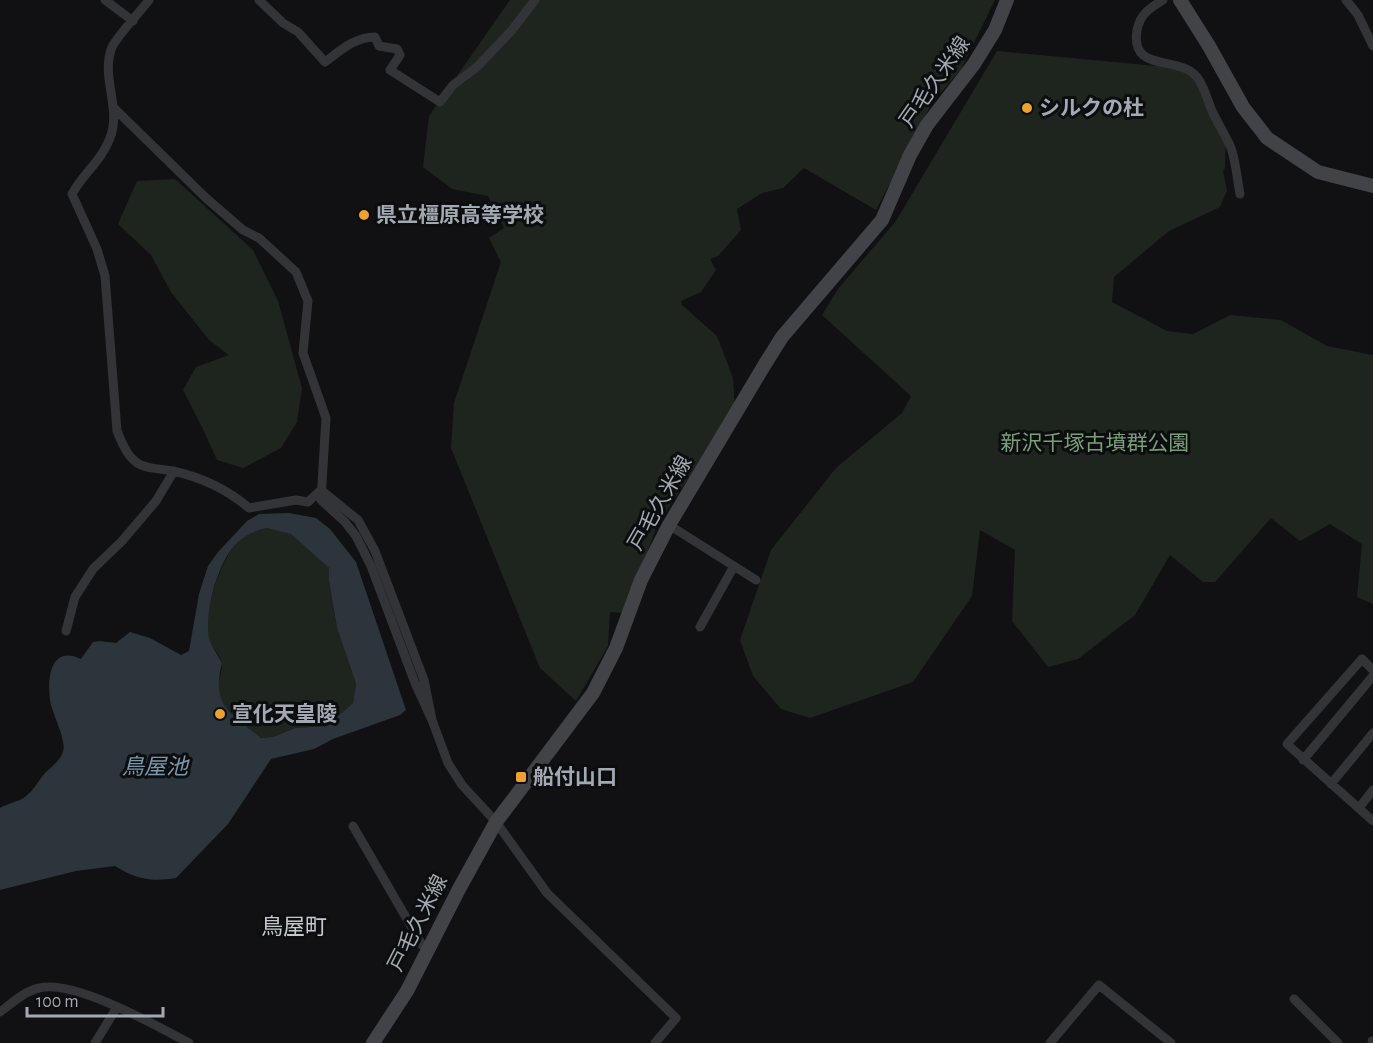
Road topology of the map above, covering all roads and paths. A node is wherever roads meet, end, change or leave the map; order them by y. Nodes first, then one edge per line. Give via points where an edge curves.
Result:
1 (105, 0) edge
2 (149, 0) edge
3 (259, 0) edge
4 (535, 0) edge
5 (1007, 0) edge
6 (1162, 0) edge
7 (1180, 0) edge
8 (1346, 0) edge
9 (133, 21) junction
10 (1373, 45) edge
11 (115, 109) junction
12 (1373, 186) edge
13 (1240, 194) dead end
14 (174, 471) junction
15 (321, 490) junction
16 (669, 525) junction
17 (734, 566) junction
18 (756, 580) dead end
19 (700, 627) dead end
20 (66, 632) dead end
21 (1373, 669) edge
22 (1373, 676) edge
23 (1373, 733) edge
24 (1303, 760) junction
25 (1331, 784) junction
26 (1373, 790) edge
27 (1359, 808) junction
28 (1373, 821) edge
29 (496, 822) junction
30 (353, 826) dead end
31 (429, 949) junction
32 (1294, 999) dead end
33 (117, 1007) junction
34 (0, 1012) edge
35 (383, 1037) edge
36 (95, 1043) edge
37 (189, 1043) edge
38 (374, 1043) edge
39 (655, 1043) edge
40 (1050, 1043) edge
41 (1171, 1043) edge
42 (1338, 1043) edge

1 - 9 street
2 - 9 street
3 - 4 street via 298,32 325,62 363,37 375,37 379,45 397,49 400,55 390,70 440,102 512,30
5 - 16 main road, 戸毛久米線 via 995,30 974,64 927,125 882,219 782,337
6 - 13 street via 1147,9 1138,23 1135,41 1140,54 1155,62 1188,69 1198,78 1231,149
7 - 12 main road via 1243,107 1267,138 1318,172
8 - 10 street
9 - 11 street via 111,54 109,75
11 - 14 street via 111,136 102,156 72,194 105,276 117,431 123,446 141,465
11 - 15 street via 206,198 243,230 260,238 296,272 308,301 303,353 326,418
14 - 15 street via 202,480 249,508 296,500 308,502
14 - 20 street via 156,501 93,569 75,597
15 - 29 street via 321,500 356,536 370,566 448,763
16 - 17 street
16 - 29 main road, 戸毛久米線 via 593,693
17 - 18 street
17 - 19 street
21 - 24 street via 1362,660 1287,744
22 - 24 street
23 - 25 street
24 - 25 street
25 - 27 street
26 - 27 street
27 - 28 street
29 - 31 main road, 戸毛久米線
29 - 39 street via 547,893 676,1018
30 - 31 street via 422,945
31 - 35 main road, 戸毛久米線
32 - 42 street
33 - 34 street via 88,994 40,987
33 - 36 street
33 - 37 street
35 - 38 main road, 戸毛久米線
40 - 41 street via 1099,985

